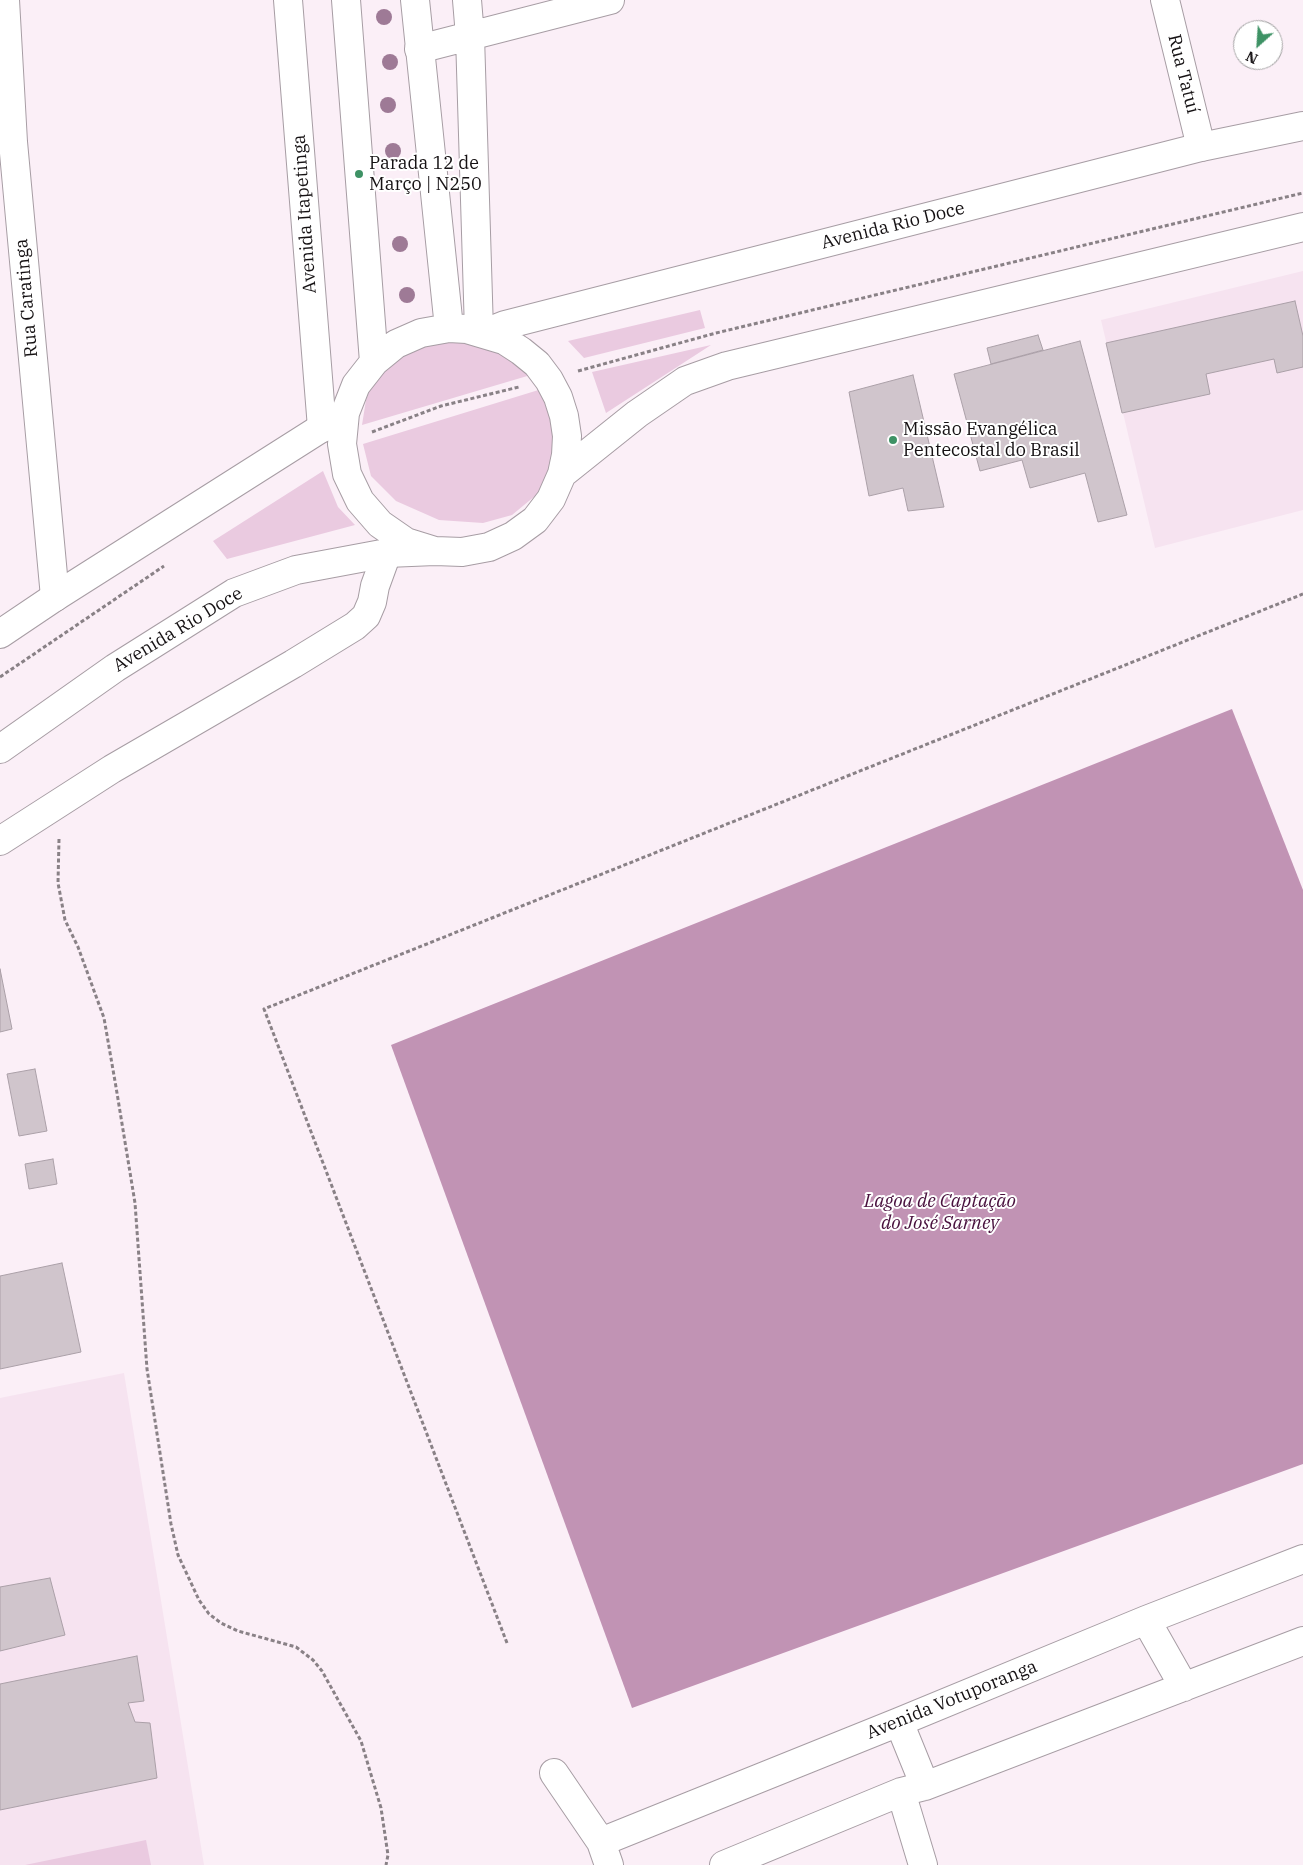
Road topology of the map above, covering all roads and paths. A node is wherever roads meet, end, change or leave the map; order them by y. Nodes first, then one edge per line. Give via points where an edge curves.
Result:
1 (5, 0) edge
2 (288, 0) edge
3 (346, 0) edge
4 (415, 0) edge
5 (467, 0) edge
6 (610, 0) edge
7 (1165, 0) edge
8 (470, 36) junction
9 (419, 49) junction
10 (1303, 126) edge
11 (6, 143) edge
12 (1201, 147) junction
13 (1303, 227) edge
14 (449, 328) junction
15 (482, 332) junction
16 (374, 362) junction
17 (345, 413) junction
18 (322, 428) junction
19 (562, 474) junction
20 (435, 551) junction
21 (387, 553) junction
22 (1303, 594) edge
23 (55, 596) junction
24 (0, 634) edge
25 (0, 749) edge
26 (60, 802) junction
27 (0, 841) edge
28 (1303, 1559) edge
29 (1146, 1620) junction
30 (1303, 1641) edge
31 (507, 1643) dead end
32 (1184, 1687) junction
33 (899, 1722) junction
34 (554, 1773) dead end
35 (913, 1789) junction
36 (605, 1853) edge
37 (386, 1865) edge
38 (724, 1865) edge
39 (923, 1865) edge

1 - 11 main road, Rua Caratinga
2 - 18 main road, Avenida Itapetinga
3 - 16 main road
4 - 9 main road
5 - 8 main road
6 - 8 main road
7 - 12 main road, Rua Tatuí
8 - 9 main road
8 - 15 main road
9 - 14 main road
10 - 12 main road, Avenida Rio Doce
11 - 23 main road, Rua Caratinga
12 - 15 main road, Avenida Rio Doce
13 - 19 main road, Avenida Rio Doce via 727,366 685,381 637,414
14 - 15 main road, Avenida Rio Doce
14 - 16 main road, Avenida Rio Doce via 421,333 396,344
15 - 19 main road, Avenida Rio Doce via 521,350 549,380 564,416 567,436
16 - 17 main road, Avenida Rio Doce via 356,385
17 - 18 main road
17 - 20 main road, Avenida Rio Doce via 342,444 347,474 360,502 380,524 406,542
18 - 23 main road
19 - 20 main road, Avenida Rio Doce via 551,499 535,520 513,536 489,547 462,552
20 - 21 main road, Avenida Rio Doce
21 - 25 main road, Avenida Rio Doce via 296,570 234,593 115,668
21 - 26 main road via 366,616 354,626
22 - 31 path via 264,1009
23 - 24 main road
26 - 27 main road
26 - 37 path via 58,883 65,920 104,1018 135,1204 147,1369 178,1555 209,1614 238,1631 296,1647 322,1671 361,1741 381,1808 388,1855
28 - 29 main road, Avenida Votuporanga
29 - 32 main road
29 - 33 main road, Avenida Votuporanga
30 - 32 main road
32 - 35 main road
33 - 35 main road
33 - 36 main road, Avenida Votuporanga
34 - 36 main road
35 - 38 main road
35 - 39 main road

